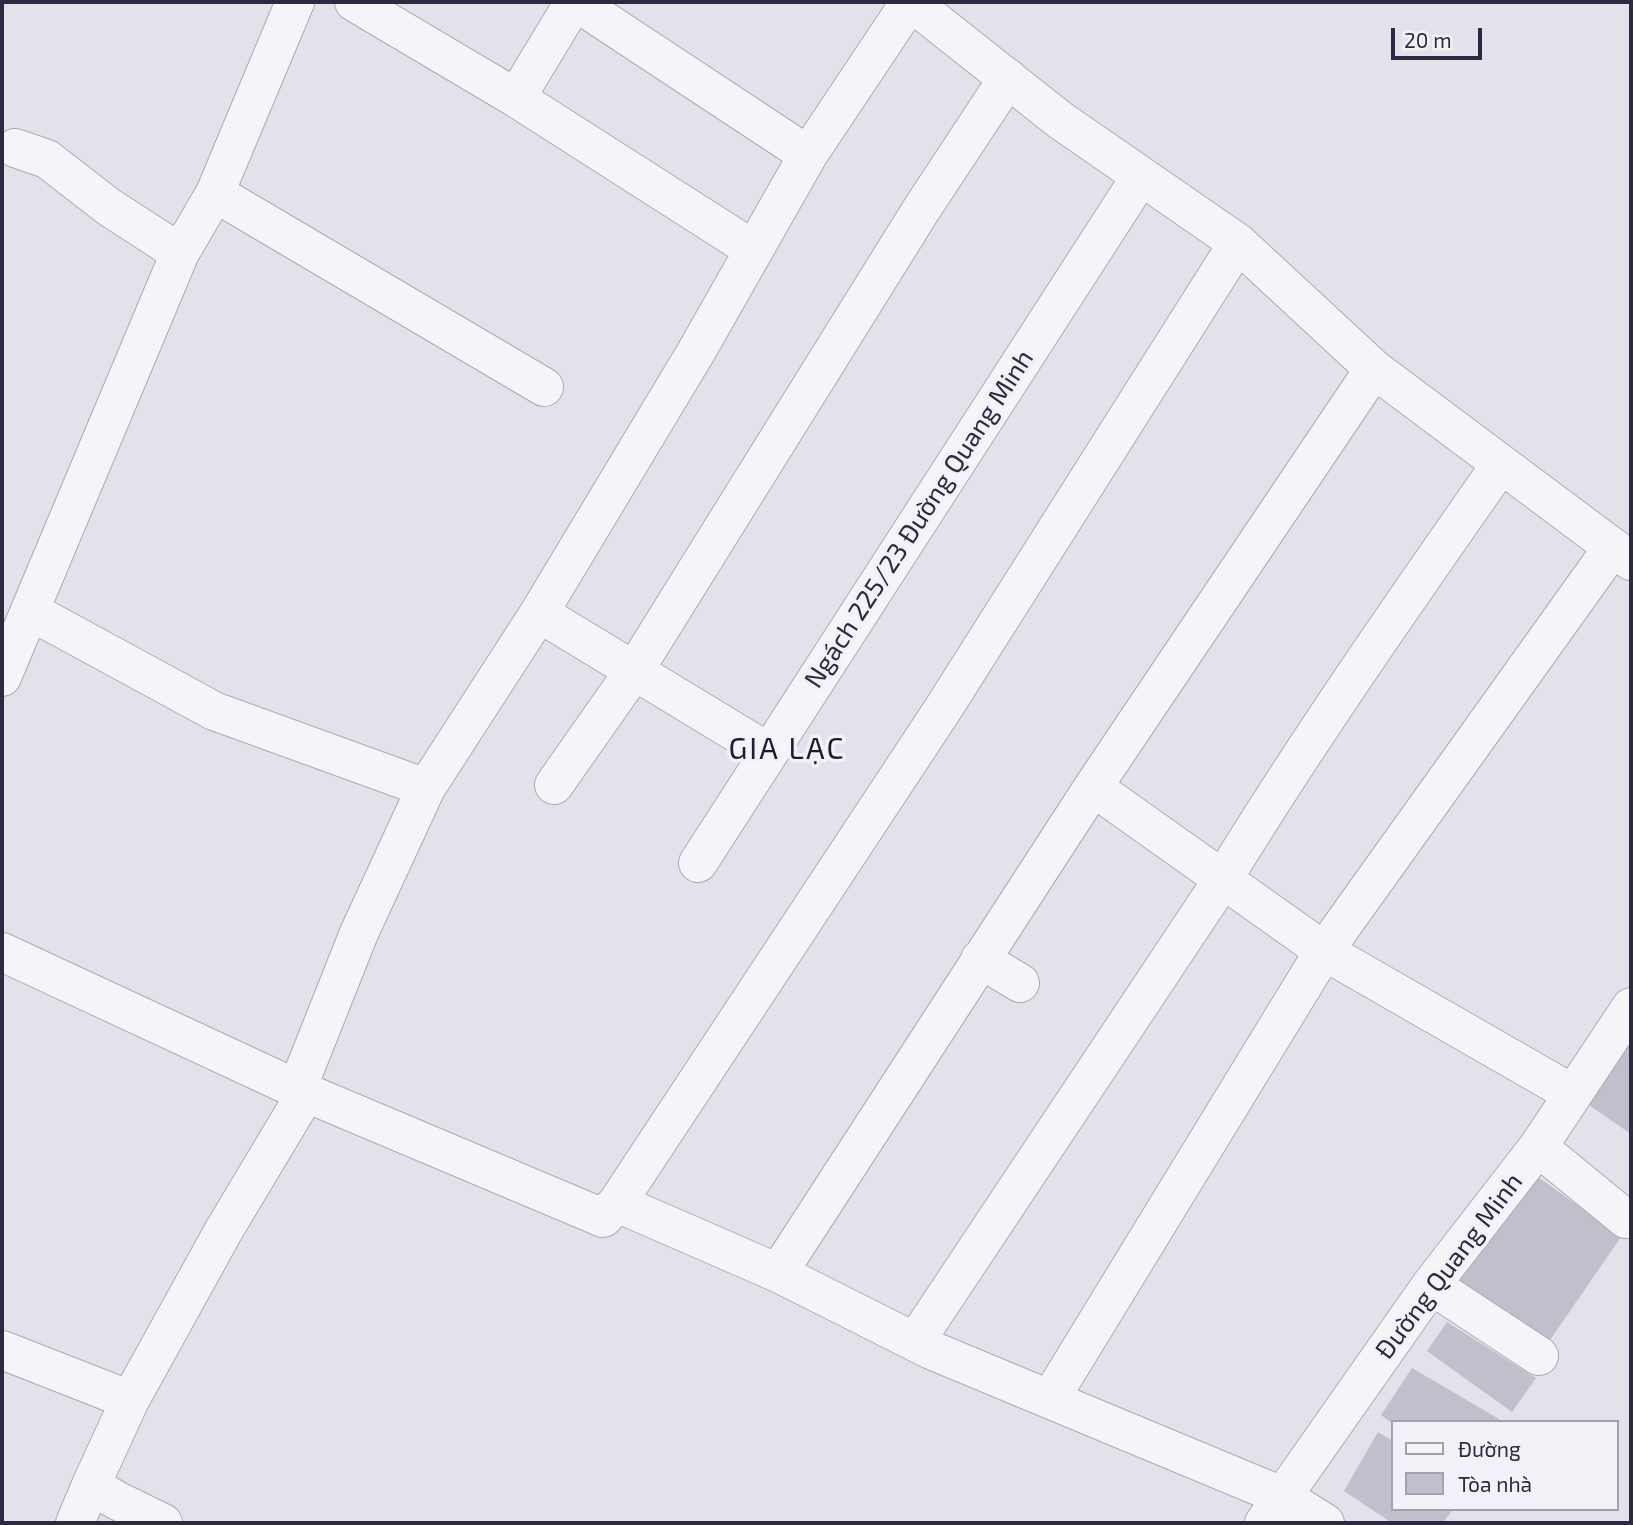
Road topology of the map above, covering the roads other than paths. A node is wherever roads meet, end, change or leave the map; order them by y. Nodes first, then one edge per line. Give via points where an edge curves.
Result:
1 (295, 2) edge
2 (354, 2) edge
3 (575, 2) edge
4 (911, 2) edge
5 (1008, 78) junction
6 (516, 98) junction
7 (15, 148) dead end
8 (808, 155) junction
9 (1141, 176) junction
10 (215, 193) junction
11 (1238, 243) junction
12 (754, 250) junction
13 (180, 253) junction
14 (1374, 369) junction
15 (544, 387) dead end
16 (1501, 464) junction
17 (1622, 554) edge
18 (30, 611) junction
19 (539, 613) junction
20 (634, 671) junction
21 (2, 677) edge
22 (768, 752) junction
23 (554, 785) dead end
24 (1093, 787) junction
25 (426, 788) junction
26 (698, 863) dead end
27 (1223, 879) junction
28 (1324, 951) junction
29 (2, 952) edge
30 (980, 959) junction
31 (1020, 983) dead end
32 (1631, 1007) edge
33 (302, 1091) junction
34 (1573, 1094) junction
35 (1538, 1147) junction
36 (617, 1203) junction
37 (1626, 1219) dead end
38 (778, 1273) junction
39 (1431, 1285) junction
40 (915, 1342) junction
41 (2, 1350) edge
42 (1539, 1356) dead end
43 (1049, 1399) junction
44 (130, 1400) junction
45 (91, 1485) junction
46 (1273, 1509) edge
47 (75, 1523) edge
48 (163, 1523) edge
49 (1325, 1523) edge

1 - 10 street
2 - 6 street
3 - 6 street
3 - 8 street
4 - 5 street
4 - 8 street
5 - 9 street
5 - 20 street
6 - 12 street
7 - 13 street via 47,159
8 - 12 street
9 - 11 street
9 - 22 street, Ngách 225/23 Đường Quang Minh
10 - 13 street
10 - 15 street
11 - 14 street
11 - 36 street via 943,709
12 - 19 street
13 - 18 street
14 - 16 street
14 - 24 street
16 - 17 street
16 - 27 street
17 - 28 street
18 - 21 street
18 - 25 street via 214,712
19 - 20 street
19 - 25 street
20 - 22 street
20 - 23 street
22 - 26 street, Ngách 225/23 Đường Quang Minh
24 - 27 street
24 - 30 street
25 - 33 street via 359,933
27 - 28 street
27 - 40 street
28 - 34 street
28 - 43 street
29 - 33 street
30 - 31 street
30 - 38 street
32 - 34 street, Đường Quang Minh
33 - 36 street via 603,1219
33 - 44 street
34 - 35 street, Đường Quang Minh
35 - 37 street
35 - 39 street, Đường Quang Minh
36 - 38 street
38 - 40 street
39 - 42 street
39 - 46 street, Đường Quang Minh
40 - 43 street
41 - 44 street
43 - 46 street
44 - 45 street
45 - 47 street
45 - 48 street
46 - 49 street

